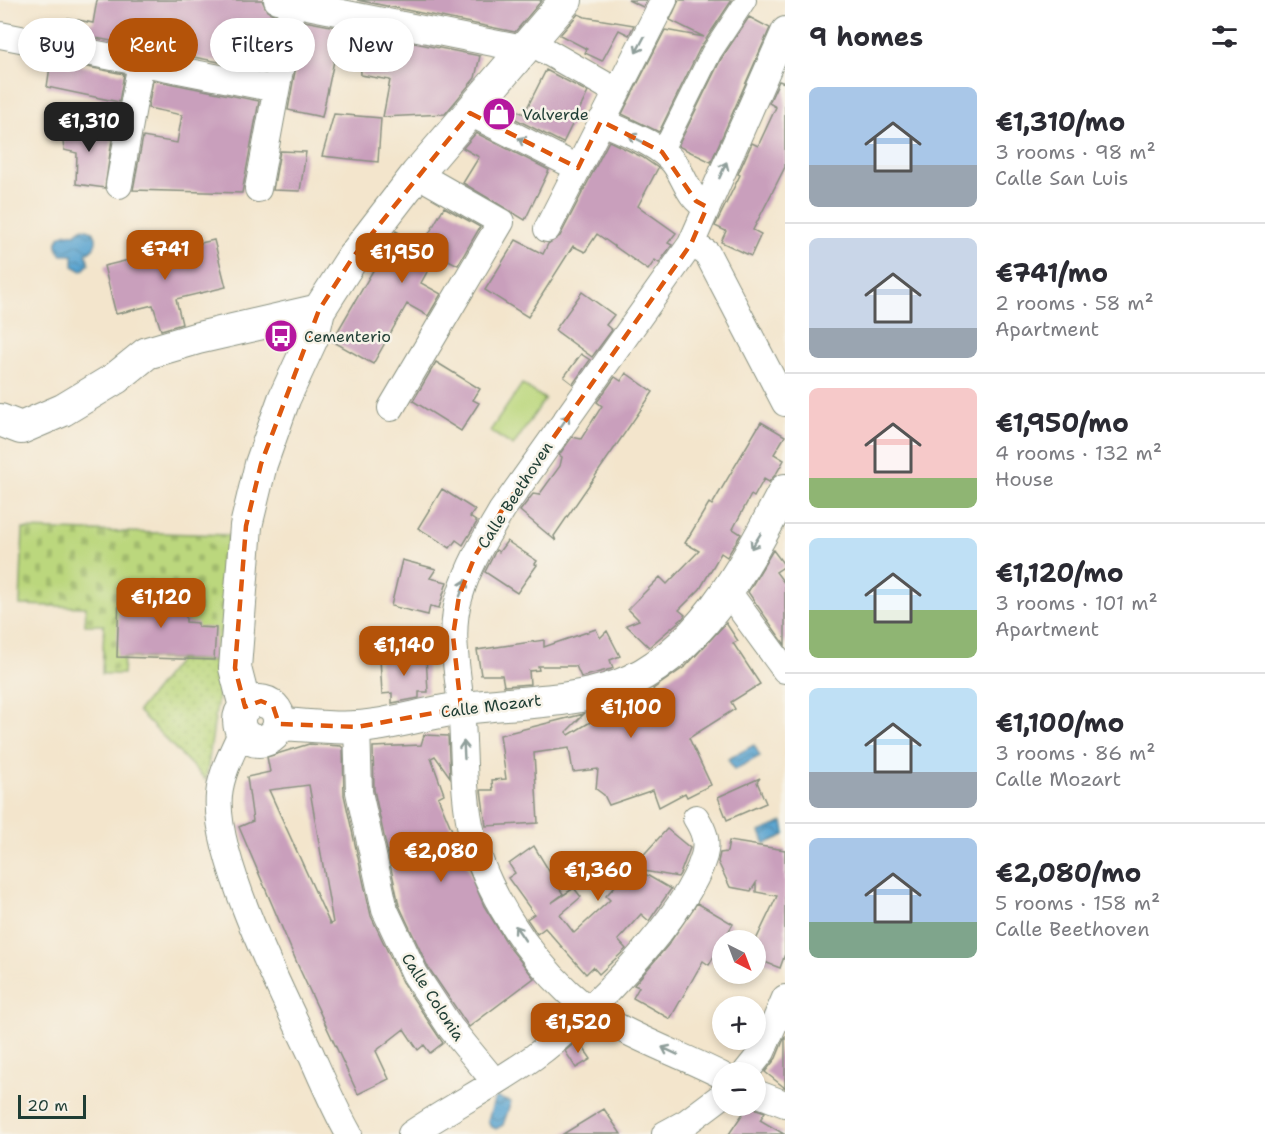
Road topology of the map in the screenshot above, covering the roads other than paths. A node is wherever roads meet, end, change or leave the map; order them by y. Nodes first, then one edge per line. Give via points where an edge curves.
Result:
1 (566, 0) edge
2 (664, 0) edge
3 (746, 0) edge
4 (287, 1) edge
5 (785, 30) edge
6 (0, 35) edge
7 (526, 45) junction
8 (108, 56) edge
9 (139, 72) edge
10 (191, 72) edge
11 (276, 89) junction
12 (616, 91) junction
13 (470, 113) junction
14 (601, 121) junction
15 (662, 152) junction
16 (578, 168) junction
17 (417, 174) junction
18 (119, 185) dead end
19 (258, 189) dead end
20 (707, 207) junction
21 (547, 229) dead end
22 (691, 244) junction
23 (319, 310) junction
24 (785, 403) edge
25 (391, 408) dead end
26 (0, 420) edge
27 (785, 490) edge
28 (726, 589) junction
29 (785, 670) edge
30 (461, 708) junction
31 (243, 719) junction
32 (357, 727) junction
33 (696, 818) dead end
34 (785, 998) edge
35 (591, 1008) junction
36 (754, 1062) edge
37 (712, 1071) edge
38 (495, 1082) junction
39 (766, 1097) edge
40 (712, 1103) edge
41 (785, 1104) edge
42 (349, 1134) edge
43 (411, 1134) edge
44 (665, 1134) edge

1 - 7 street
2 -> 12 street
3 - 15 street via 711,52
4 - 7 street
4 - 11 street
20 -> 5 street, Calle Beethoven
6 - 8 street
7 - 12 street
7 - 13 street
9 - 18 street
10 - 11 street
11 - 19 street
12 - 14 street
16 -> 13 street
13 - 17 street
15 -> 14 street
14 - 16 street
15 - 20 street via 674,163 696,201
16 - 21 street
17 - 23 street via 353,257
17 - 25 street via 501,222
20 - 22 street, Calle Beethoven
22 - 24 street via 706,253
30 -> 22 street, Calle Beethoven via 453,636 459,596 475,556 502,510
23 - 26 street via 147,353 116,378 63,410 21,428
23 - 31 street via 313,336 284,399 261,464 246,526 236,668
27 -> 28 street, Calle Mozart
28 - 29 street
28 - 30 street, Calle Mozart via 684,645 655,669 616,687 567,697
30 - 32 street, Calle Mozart
35 -> 30 street, Calle Beethoven via 568,992 533,952 483,874 471,833
31 - 32 street, Calle Mozart via 254,701 267,702 277,711 279,724
31 - 42 street via 219,795 220,829 280,989
32 - 38 street, Calle Colonia via 359,792 385,910 415,974 450,1027
33 - 35 street via 706,834 704,856 693,880 666,921
34 - 36 street
37 -> 35 street, Calle Beethoven via 636,1036
35 - 38 street via 534,1056
38 - 43 street
39 - 41 street
40 - 44 street

